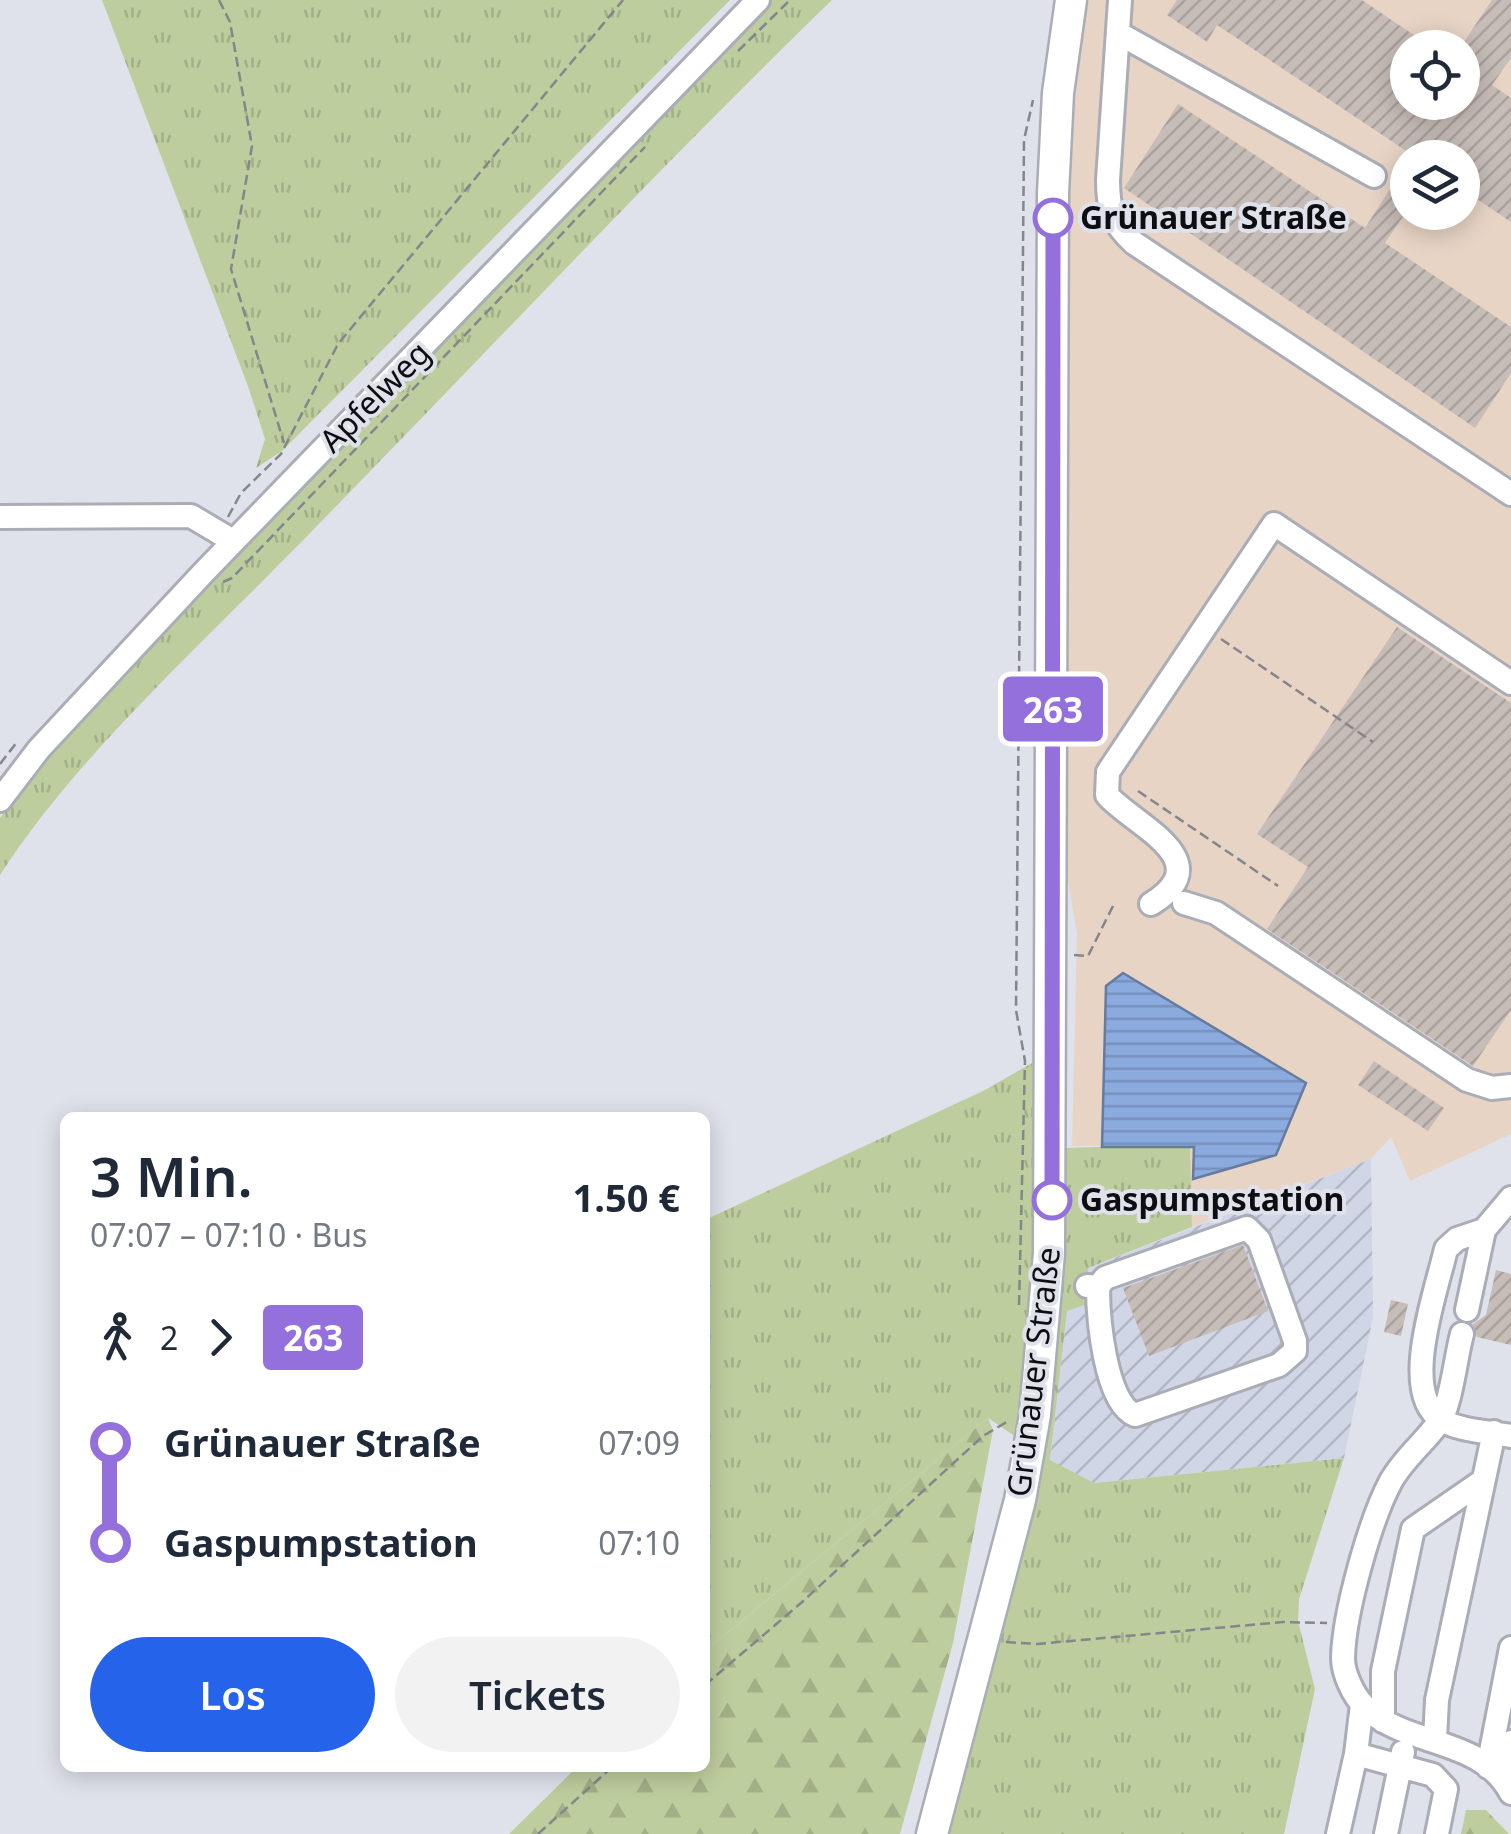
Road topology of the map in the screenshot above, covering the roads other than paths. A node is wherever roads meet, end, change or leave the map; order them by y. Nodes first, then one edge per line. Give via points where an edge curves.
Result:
1 (758, 0) edge
2 (1071, 0) edge
3 (1120, 0) edge
4 (1118, 33) junction
5 (1374, 176) dead end
6 (1511, 494) edge
7 (0, 517) edge
8 (233, 541) junction
9 (1511, 683) edge
10 (0, 800) edge
11 (1184, 903) dead end
12 (1151, 904) dead end
13 (1511, 1086) edge
14 (1511, 1198) edge
15 (1484, 1230) junction
16 (1093, 1286) joint
17 (1441, 1420) junction
18 (1502, 1434) edge
19 (1481, 1482) junction
20 (1511, 1648) edge
21 (1362, 1704) junction
22 (1383, 1721) junction
23 (1410, 1734) junction
24 (1435, 1739) junction
25 (1511, 1742) edge
26 (1356, 1754) junction
27 (1400, 1766) junction
28 (1501, 1779) edge
29 (932, 1834) edge
30 (1338, 1834) edge
31 (1386, 1834) edge
32 (1437, 1834) edge

1 - 8 street, Apfelweg
2 - 29 main road, Grünauer Straße via 1053,193 1051,1218 1005,1563
3 - 4 street
4 - 5 street
4 - 6 street via 1108,180 1116,227
7 - 8 street via 191,516
8 - 10 street, Apfelweg
9 - 12 street via 1274,524 1108,772 1107,795 1172,848 1176,864 1168,893
11 - 13 street via 1216,913 1467,1080
14 - 15 street
15 - 17 street
15 - 17 street via 1446,1249 1429,1321 1422,1395
16 - 16 street via 1119,1403 1135,1416 1280,1365 1295,1351 1259,1240 1247,1228
17 - 18 street
17 - 21 street via 1413,1448 1380,1505 1343,1660
18 - 19 street
19 - 22 street via 1412,1529 1383,1671
19 - 24 street
20 - 28 street
21 - 22 street
21 - 26 street
22 - 23 street
23 - 24 street
23 - 27 street
24 - 28 street
25 - 28 street
26 - 27 street
26 - 30 street
27 - 31 street
27 - 32 street via 1433,1775 1446,1789

